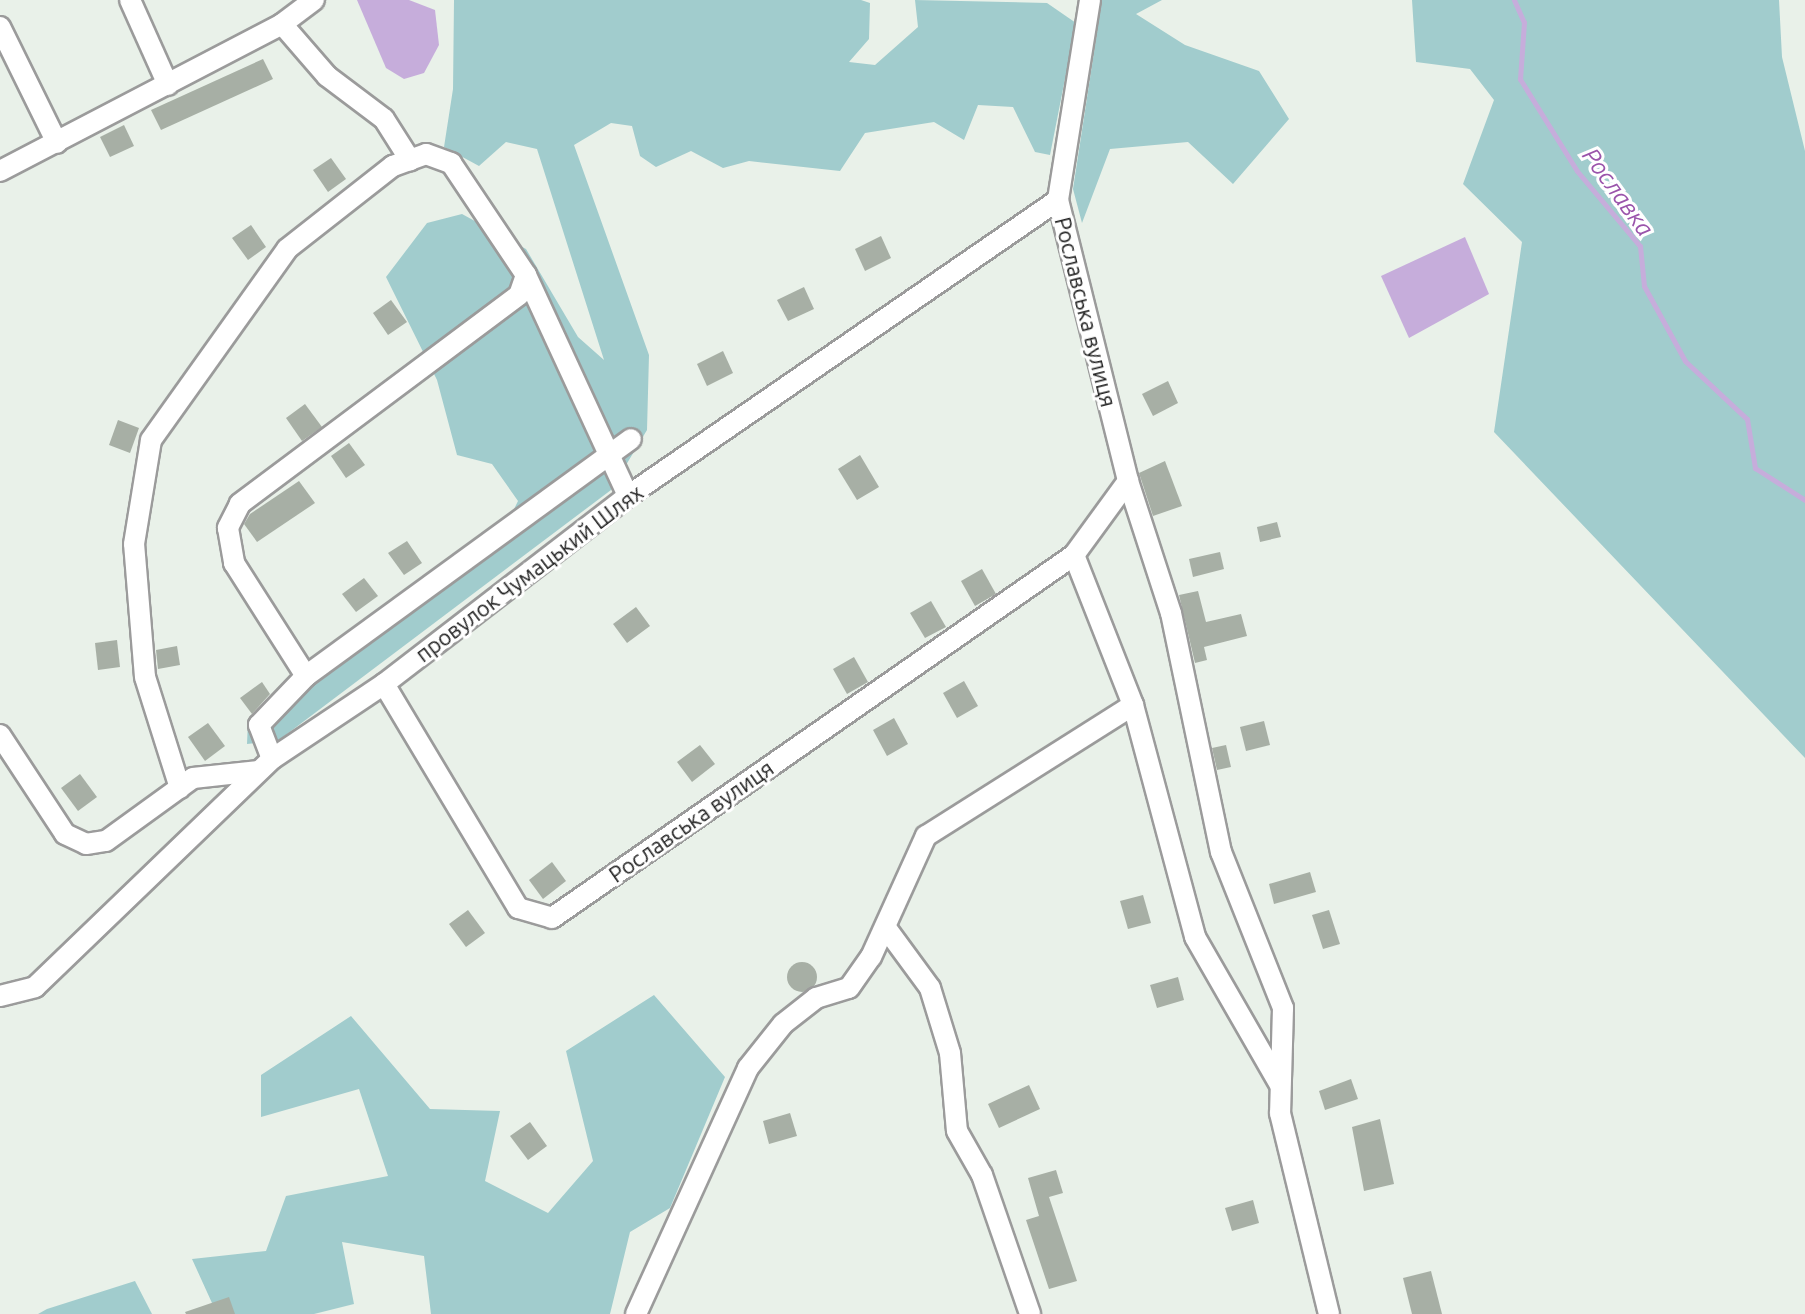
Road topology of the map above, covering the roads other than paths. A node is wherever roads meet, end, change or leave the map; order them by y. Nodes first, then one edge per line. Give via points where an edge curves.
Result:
1 (130, 0) edge
2 (314, 0) edge
3 (1090, 0) edge
4 (282, 24) junction
5 (0, 27) edge
6 (168, 85) junction
7 (57, 143) junction
8 (410, 160) junction
9 (0, 171) edge
10 (1058, 200) junction
11 (526, 275) junction
12 (631, 439) dead end
13 (606, 457) junction
14 (1128, 481) junction
15 (628, 496) junction
16 (1074, 555) junction
17 (306, 676) junction
18 (384, 684) junction
19 (1133, 705) junction
20 (0, 735) edge
21 (264, 765) junction
22 (180, 788) junction
23 (886, 928) junction
24 (0, 996) edge
25 (1281, 1087) junction
26 (636, 1314) edge
27 (1030, 1314) edge
28 (1329, 1314) edge

1 - 6 street
2 - 4 street
3 - 10 street, Рославська вулиця
4 - 6 street
4 - 8 street via 327,76 384,119
5 - 7 street
6 - 7 street
7 - 9 street
8 - 11 street via 426,154 451,163
8 - 22 street via 393,166 287,249 151,440 134,544 136,574 145,677
10 - 14 street, Рославська вулиця
10 - 15 street, провулок Чумацький Шлях
11 - 13 street
11 - 17 street via 519,295 240,504 228,528 234,563
12 - 13 street
13 - 15 street
13 - 17 street
14 - 16 street, Рославська вулиця
14 - 25 street, Рославська вулиця via 1171,613 1221,852 1283,1008
15 - 18 street, провулок Чумацький Шлях
16 - 18 street, Рославська вулиця via 552,918 518,908
16 - 19 street, Рославська вулиця
17 - 21 street via 259,725
18 - 21 street, провулок Чумацький Шлях
19 - 23 street via 926,836
19 - 25 street, Рославська вулиця via 1195,937
20 - 22 street via 65,834 86,844 106,841
21 - 22 street via 193,778
21 - 24 street, провулок Чумацький Шлях via 35,987
23 - 26 street via 849,988 816,998 783,1024 748,1068
23 - 27 street via 930,988 950,1053 957,1131 982,1175
25 - 28 street, Рославська вулиця via 1280,1113

